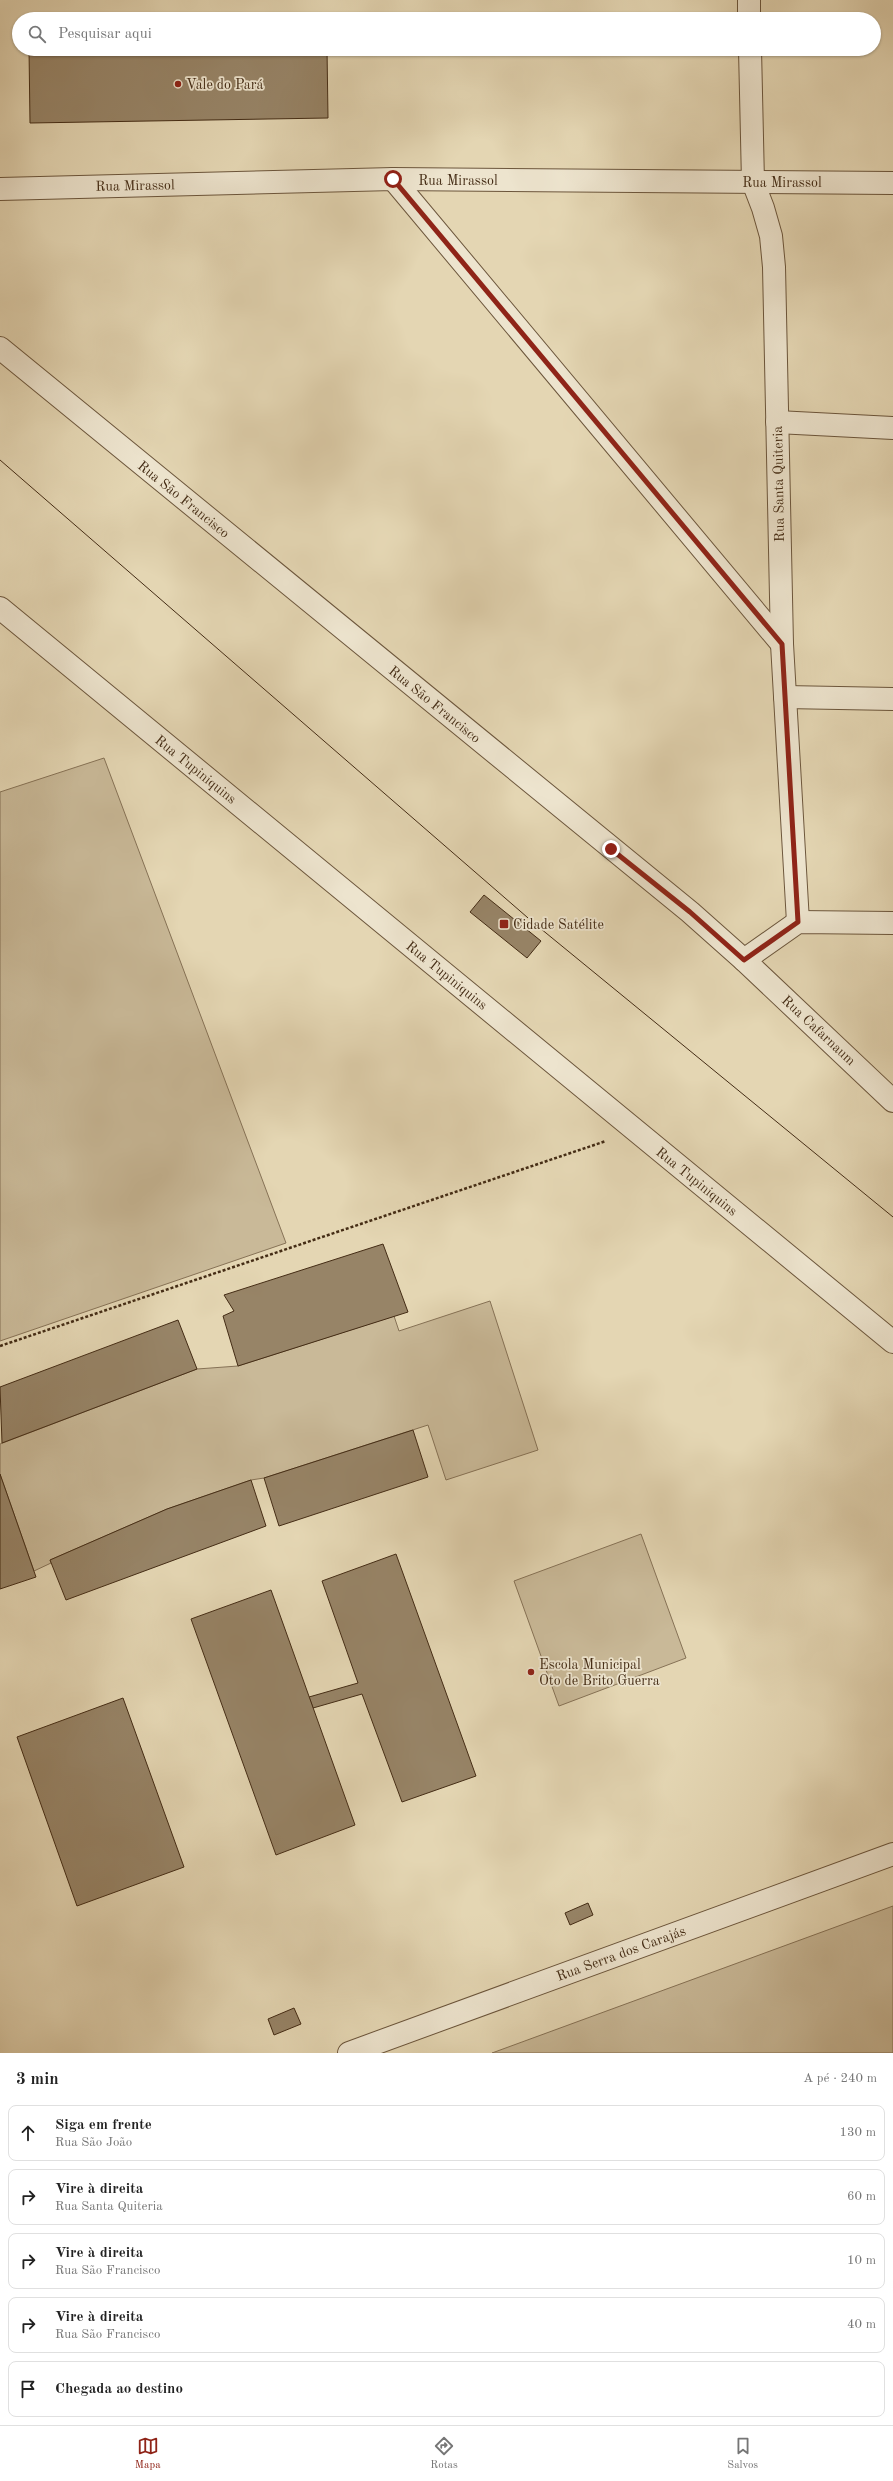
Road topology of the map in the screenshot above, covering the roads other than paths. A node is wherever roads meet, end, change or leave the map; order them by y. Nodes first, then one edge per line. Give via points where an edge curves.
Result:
1 (749, 0) edge
2 (749, 12) edge
3 (750, 56) edge
4 (393, 179) junction
5 (753, 182) junction
6 (893, 182) edge
7 (0, 189) edge
8 (0, 348) edge
9 (777, 422) junction
10 (893, 428) edge
11 (0, 608) edge
12 (782, 644) junction
13 (785, 697) junction
14 (893, 699) edge
15 (798, 922) junction
16 (893, 923) edge
17 (744, 960) junction
18 (893, 1101) edge
19 (893, 1342) edge
20 (893, 1854) edge
21 (349, 2053) edge

1 - 2 street
3 - 5 street, Rua Santa Quiteria
4 - 5 street, Rua Mirassol
4 - 7 street, Rua Mirassol
4 - 12 street
5 - 6 street, Rua Mirassol
5 - 9 street, Rua Santa Quiteria via 771,236
8 - 17 street, Rua São Francisco via 690,912
9 - 10 street
9 - 12 street, Rua Santa Quiteria
11 - 19 street, Rua Tupiniquins
12 - 13 street, Rua Santa Quiteria
13 - 14 street
13 - 15 street, Rua Santa Quiteria
15 - 16 street
15 - 17 street
17 - 18 street, Rua Cafarnaum
20 - 21 street, Rua Serra dos Carajás

